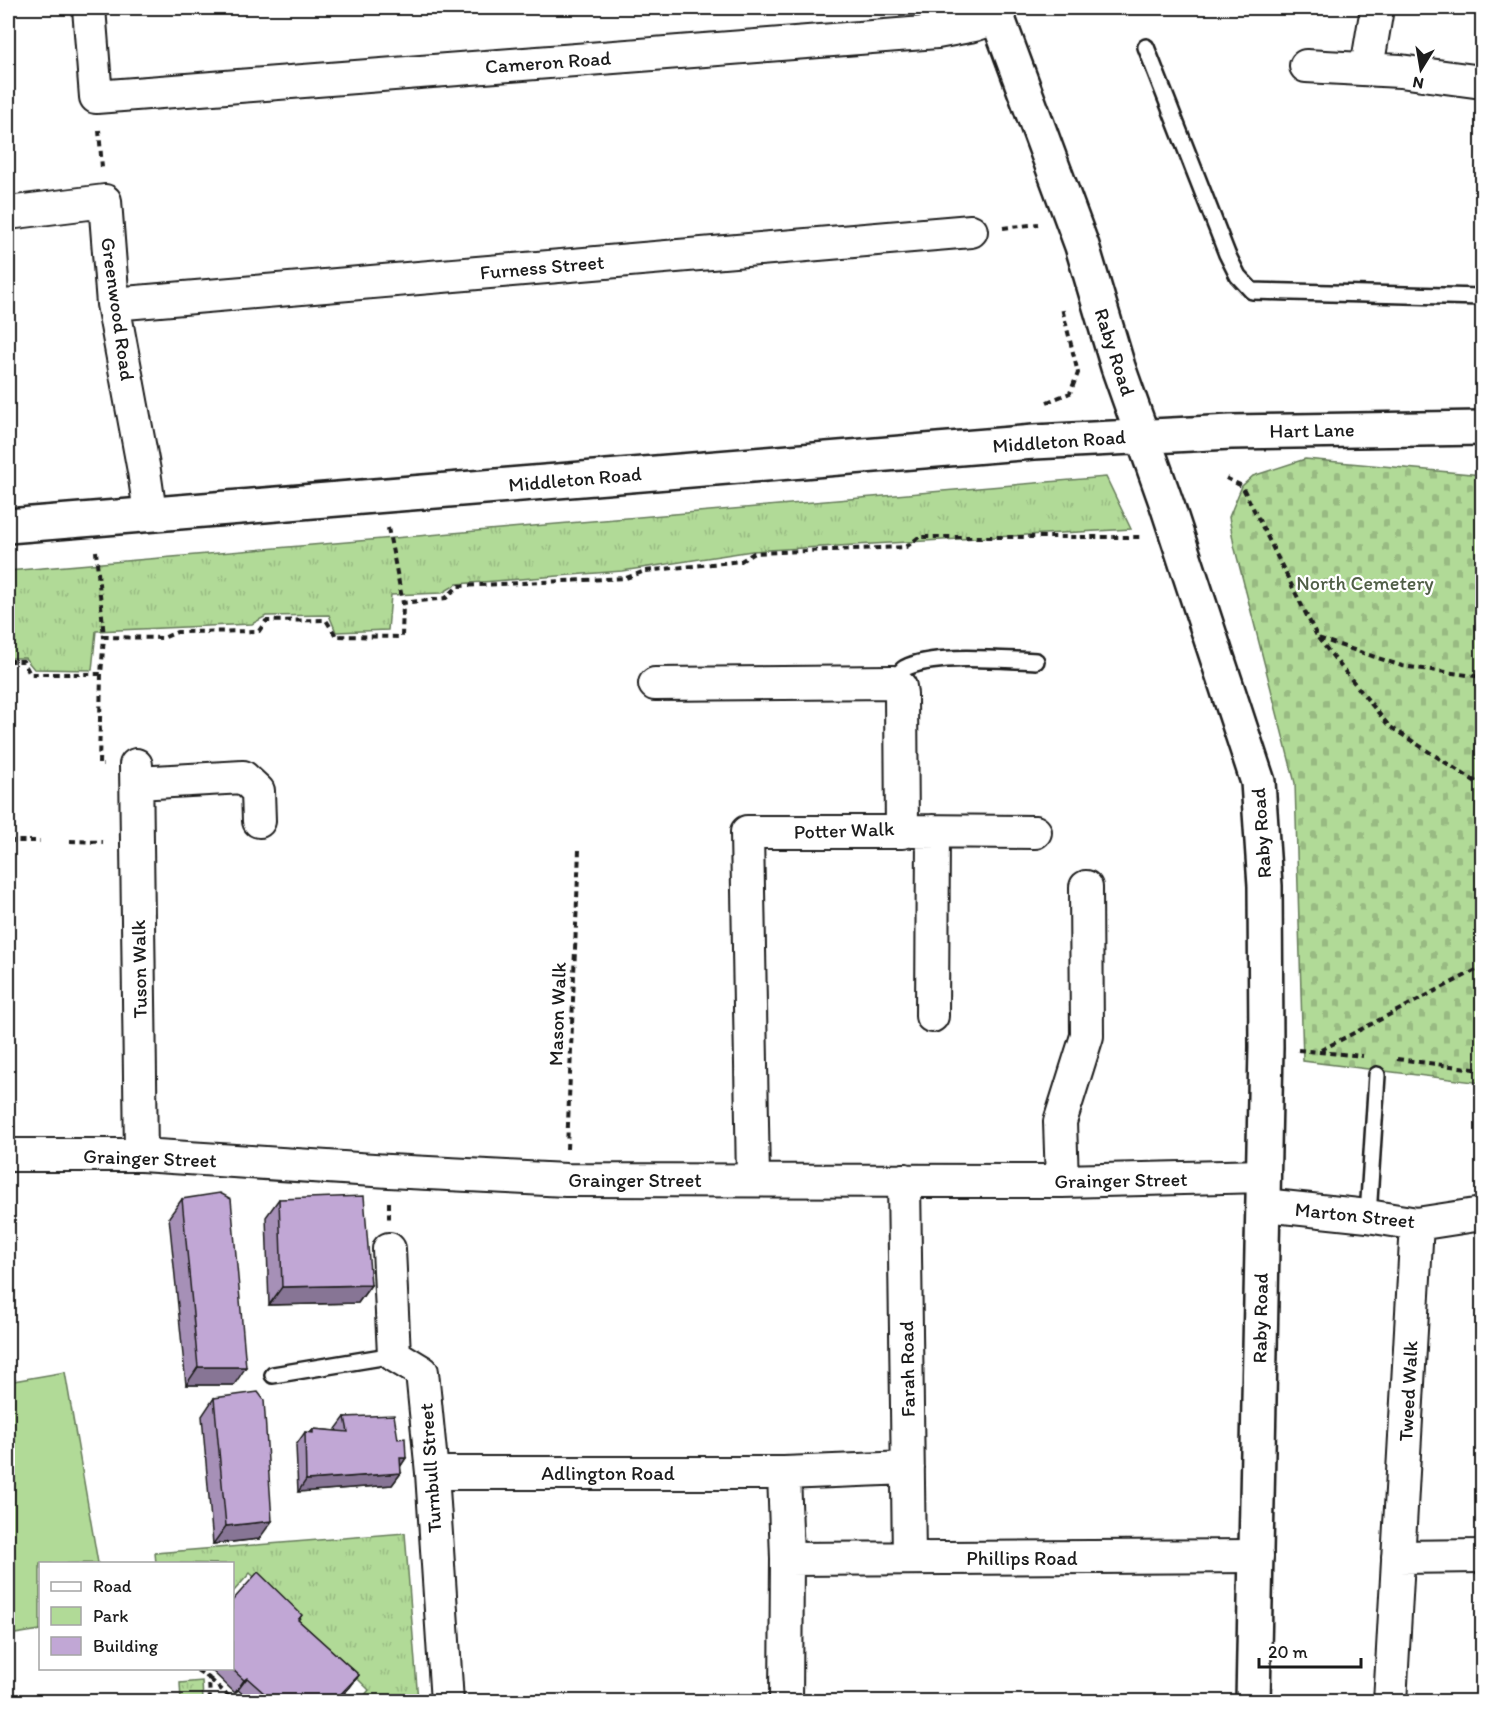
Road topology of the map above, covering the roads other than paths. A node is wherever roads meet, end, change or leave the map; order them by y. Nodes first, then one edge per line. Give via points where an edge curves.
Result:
1 (89, 8) edge
2 (1377, 8) edge
3 (996, 12) edge
4 (1146, 47) dead end
5 (1306, 66) dead end
6 (1367, 68) junction
7 (1482, 82) edge
8 (8, 213) edge
9 (970, 231) dead end
10 (1482, 297) edge
11 (113, 304) junction
12 (1482, 428) edge
13 (1143, 435) junction
14 (150, 513) junction
15 (8, 526) edge
16 (1036, 661) dead end
17 (893, 682) junction
18 (654, 684) dead end
19 (259, 821) dead end
20 (933, 831) junction
21 (902, 832) junction
22 (1035, 832) dead end
23 (1086, 887) dead end
24 (932, 1016) dead end
25 (1377, 1075) dead end
26 (8, 1155) edge
27 (141, 1155) junction
28 (753, 1180) junction
29 (904, 1180) junction
30 (1062, 1181) junction
31 (1263, 1191) junction
32 (1482, 1214) edge
33 (1368, 1216) junction
34 (1418, 1224) junction
35 (389, 1249) road end
36 (394, 1355) junction
37 (273, 1374) dead end
38 (908, 1468) junction
39 (432, 1473) junction
40 (784, 1473) junction
41 (1257, 1556) junction
42 (1482, 1556) edge
43 (1398, 1557) junction
44 (909, 1558) junction
45 (787, 1559) junction
46 (447, 1701) edge
47 (786, 1701) edge
48 (1252, 1701) edge
49 (1390, 1701) edge

1 - 3 street, Cameron Road via 96,97 926,33 974,26
2 - 6 street
3 - 13 street, Raby Road via 1082,246
4 - 10 lane via 1227,254 1238,276 1252,291
5 - 6 street
6 - 7 street
8 - 11 street, Greenwood Road via 105,201
9 - 11 street, Furness Street
11 - 14 street, Greenwood Road
12 - 13 street, Hart Lane
13 - 14 street, Middleton Road
13 - 31 street, Raby Road via 1258,782 1265,886
14 - 15 street, Middleton Road
16 - 17 lane via 960,659 918,663 902,670
17 - 18 street
17 - 21 street, Potter Walk via 900,687 901,694
19 - 27 street, Tuson Walk via 258,791 243,777 136,774
20 - 21 street
20 - 22 street
20 - 24 street
21 - 28 street, Potter Walk via 747,832
23 - 30 street via 1088,1036 1060,1122
25 - 33 lane
26 - 27 street, Grainger Street
27 - 28 street, Grainger Street via 566,1180
28 - 29 street, Grainger Street
29 - 30 street, Grainger Street
29 - 38 street, Farah Road
30 - 31 street, Grainger Street
31 - 33 street, Marton Street
31 - 41 street, Raby Road
32 - 34 street, Marton Street
33 - 34 street, Marton Street
34 - 43 street, Tweed Walk
35 - 36 street
36 - 37 lane
36 - 39 street, Turnbull Street via 422,1372
38 - 40 street, Adlington Road
38 - 44 street, Farah Road
39 - 40 street, Adlington Road
39 - 46 street, Turnbull Street
40 - 45 street
41 - 44 street, Phillips Road
41 - 48 street, Raby Road
42 - 43 street
43 - 49 street, Tweed Walk
44 - 45 street, Phillips Road
45 - 47 street

